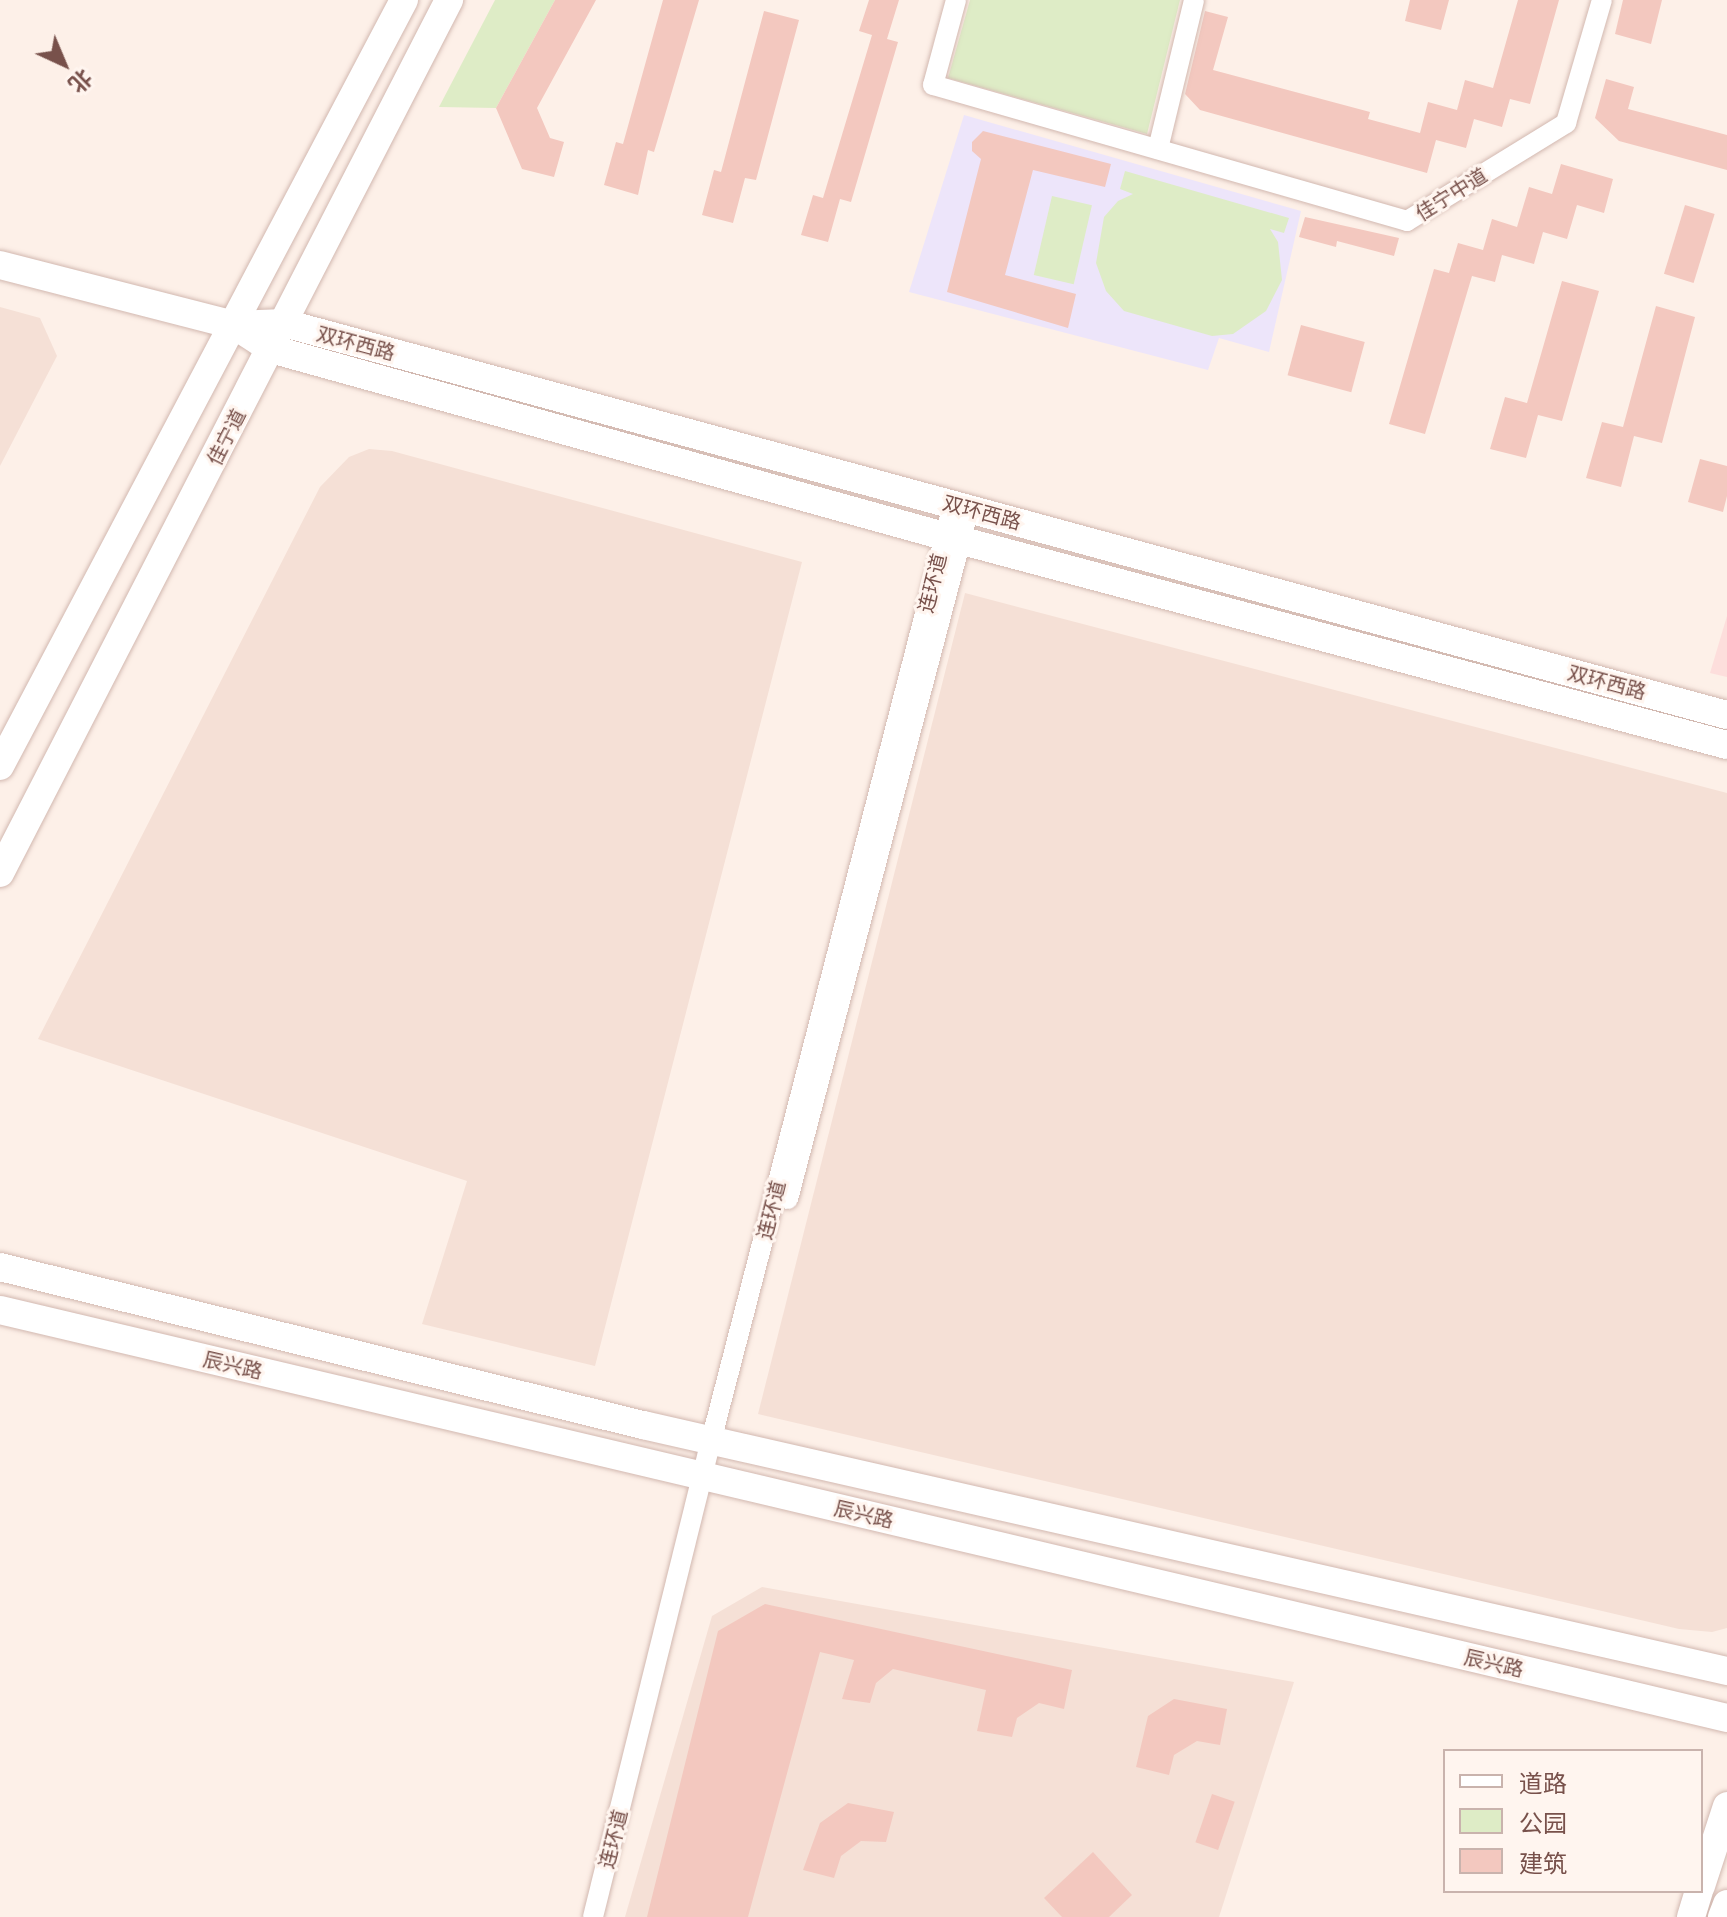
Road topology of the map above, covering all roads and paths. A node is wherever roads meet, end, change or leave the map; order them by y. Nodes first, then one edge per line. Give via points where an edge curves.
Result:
1 (404, 0) edge
2 (449, 0) edge
3 (956, 0) edge
4 (1194, 0) edge
5 (1602, 0) edge
6 (1158, 149) junction
7 (0, 265) edge
8 (284, 323) junction
9 (234, 325) junction
10 (271, 349) junction
11 (961, 507) junction
12 (952, 538) junction
13 (1727, 715) edge
14 (1727, 745) edge
15 (0, 766) edge
16 (0, 873) edge
17 (0, 1267) edge
18 (0, 1310) edge
19 (717, 1442) junction
20 (709, 1478) junction
21 (1727, 1671) edge
22 (1727, 1718) edge
23 (1727, 1806) edge
24 (1703, 1879) edge
25 (1698, 1893) edge
26 (1727, 1904) edge
27 (593, 1917) edge
28 (607, 1917) edge
29 (1691, 1917) edge
30 (1722, 1917) edge

1 - 9 main road
2 - 8 main road, 佳宁道
3 - 6 street, 佳宁中道 via 933,85
4 - 6 street
5 - 6 street, 佳宁中道 via 1566,123 1407,221
7 - 9 main road
8 - 9 main road, 双环西路
8 - 10 main road, 佳宁道
8 - 11 main road, 双环西路
9 - 10 main road, 双环西路
9 - 15 main road
10 - 12 main road, 双环西路
10 - 16 main road, 佳宁道
11 - 12 street, 连环道
11 - 13 main road, 双环西路
12 - 14 main road, 双环西路
12 - 19 street, 连环道
17 - 19 main road, 辰兴路
18 - 20 main road, 辰兴路
19 - 20 street, 连环道
19 - 21 main road, 辰兴路
20 - 22 main road, 辰兴路
20 - 27 street, 连环道
20 - 28 street
23 - 24 main road
25 - 29 main road
26 - 30 main road

